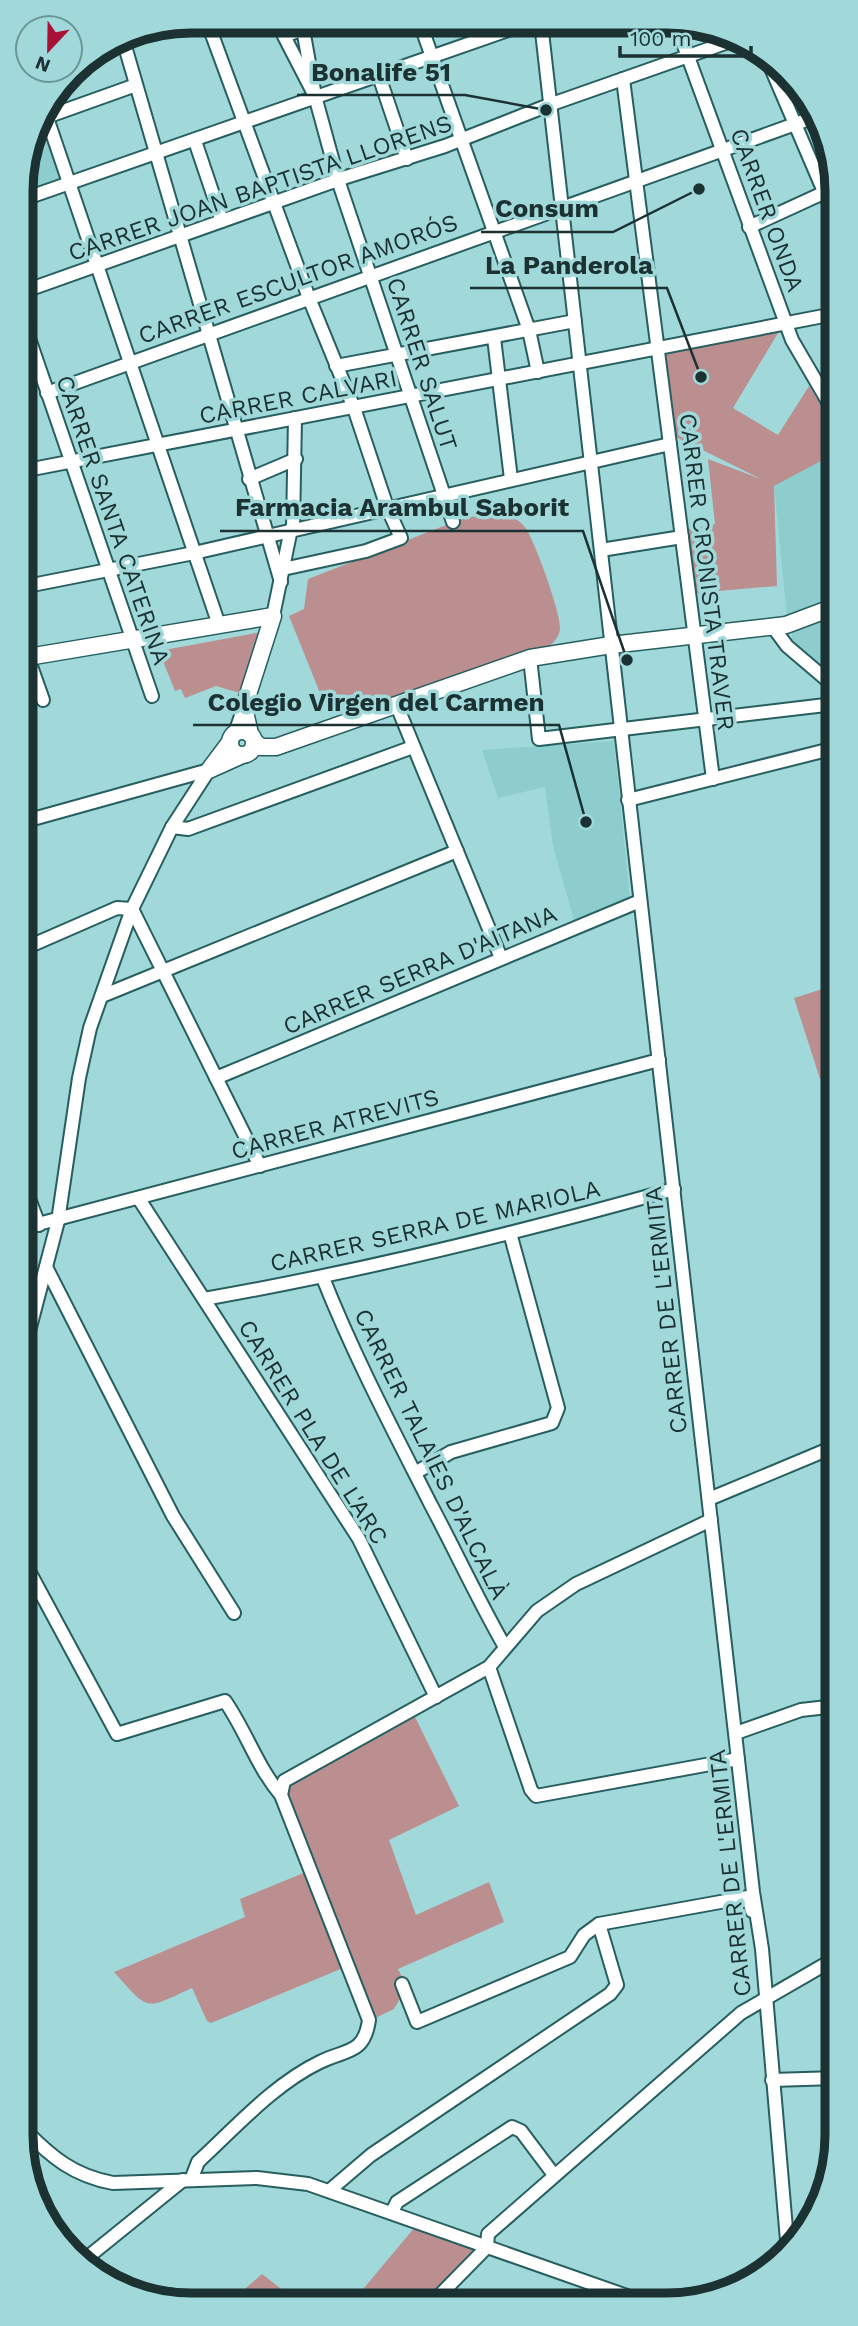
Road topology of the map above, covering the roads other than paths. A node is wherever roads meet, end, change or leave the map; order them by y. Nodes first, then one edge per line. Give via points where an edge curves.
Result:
1 (213, 33) edge
2 (283, 33) edge
3 (289, 33) edge
4 (303, 33) edge
5 (424, 33) edge
6 (500, 33) edge
7 (542, 33) edge
8 (680, 34) edge
9 (284, 36) junction
10 (722, 44) edge
11 (126, 48) edge
12 (688, 56) junction
13 (432, 57) junction
14 (379, 76) junction
15 (774, 76) edge
16 (623, 79) junction
17 (136, 85) junction
18 (315, 96) junction
19 (549, 105) junction
20 (56, 110) edge
21 (808, 119) edge
22 (246, 122) junction
23 (793, 124) junction
24 (47, 128) edge
25 (195, 141) junction
26 (460, 141) junction
27 (721, 150) junction
28 (157, 154) junction
29 (407, 159) junction
30 (636, 179) junction
31 (338, 180) junction
32 (824, 181) edge
33 (68, 183) junction
34 (825, 192) edge
35 (34, 195) edge
36 (274, 203) junction
37 (562, 206) junction
38 (222, 221) junction
39 (749, 228) junction
40 (494, 230) junction
41 (179, 236) junction
42 (97, 265) junction
43 (370, 275) junction
44 (34, 288) edge
45 (309, 298) junction
46 (825, 316) edge
47 (575, 321) junction
48 (786, 323) junction
49 (529, 330) junction
50 (211, 335) junction
51 (494, 338) junction
52 (658, 348) junction
53 (34, 354) edge
54 (398, 355) junction
55 (130, 363) junction
56 (581, 363) junction
57 (336, 366) junction
58 (538, 372) junction
59 (499, 379) junction
60 (47, 393) junction
61 (410, 397) junction
62 (825, 397) edge
63 (354, 408) junction
64 (295, 418) junction
65 (234, 430) junction
66 (670, 444) junction
67 (157, 445) junction
68 (296, 459) junction
69 (591, 461) junction
70 (71, 462) junction
71 (34, 469) edge
72 (248, 479) junction
73 (511, 479) junction
74 (443, 494) junction
75 (387, 507) junction
76 (453, 522) dead end
77 (292, 529) junction
78 (265, 536) junction
79 (682, 537) junction
80 (601, 550) junction
81 (194, 553) junction
82 (108, 569) junction
83 (283, 569) junction
84 (281, 582) junction
85 (34, 585) edge
86 (825, 610) edge
87 (274, 616) junction
88 (219, 625) junction
89 (773, 627) junction
90 (695, 636) junction
91 (132, 640) junction
92 (611, 645) junction
93 (34, 656) edge
94 (530, 658) junction
95 (34, 677) edge
96 (825, 678) edge
97 (152, 696) dead end
98 (43, 699) dead end
99 (397, 706) junction
100 (825, 706) edge
101 (705, 720) junction
102 (620, 730) junction
103 (242, 738) junction
104 (412, 747) junction
105 (825, 751) edge
106 (209, 770) junction
107 (713, 779) junction
108 (628, 800) junction
109 (34, 819) edge
110 (172, 827) junction
111 (457, 851) junction
112 (640, 901) junction
113 (132, 909) junction
114 (34, 944) edge
115 (500, 958) junction
116 (163, 971) junction
117 (102, 996) junction
118 (659, 1060) junction
119 (216, 1078) junction
120 (260, 1166) junction
121 (674, 1189) junction
122 (139, 1199) junction
123 (33, 1212) edge
124 (58, 1221) junction
125 (38, 1225) junction
126 (33, 1226) edge
127 (510, 1233) junction
128 (46, 1267) junction
129 (323, 1278) junction
130 (204, 1299) junction
131 (33, 1315) edge
132 (824, 1451) edge
133 (415, 1473) junction
134 (709, 1499) junction
135 (711, 1520) junction
136 (33, 1579) edge
137 (234, 1613) dead end
138 (505, 1647) junction
139 (489, 1668) junction
140 (436, 1697) junction
141 (824, 1707) edge
142 (736, 1733) junction
143 (738, 1759) junction
144 (281, 1795) junction
145 (598, 1924) junction
146 (762, 1949) junction
147 (824, 1964) edge
148 (402, 1984) dead end
149 (764, 1997) junction
150 (824, 2078) edge
151 (772, 2080) junction
152 (33, 2138) edge
153 (554, 2175) junction
154 (187, 2180) junction
155 (330, 2190) junction
156 (392, 2213) junction
157 (787, 2237) edge
158 (487, 2247) junction
159 (90, 2255) edge
160 (442, 2293) edge
161 (618, 2293) edge

1 - 22 street
2 - 9 street
3 - 9 street
4 - 18 street
5 - 13 street
6 - 13 street
7 - 19 street, CARRER DE L'ERMITA
8 - 12 street, CARRER ONDA
9 - 18 street
10 - 12 street, CARRER JOAN BAPTISTA LLORENS
11 - 17 street
12 - 16 street, CARRER JOAN BAPTISTA LLORENS
12 - 27 street, CARRER ONDA
13 - 14 street
13 - 26 street
14 - 18 street
14 - 29 street
15 - 23 street
16 - 19 street, CARRER JOAN BAPTISTA LLORENS
16 - 30 street, CARRER CRONISTA TRAVER
17 - 20 street
17 - 28 street
18 - 22 street
18 - 31 street, CARRER SALUT
19 - 26 street, CARRER JOAN BAPTISTA LLORENS
19 - 37 street, CARRER DE L'ERMITA
21 - 23 street, CARRER ESCULTOR AMORÓS
22 - 25 street
22 - 36 street
23 - 27 street, CARRER ESCULTOR AMORÓS
23 - 32 street
24 - 33 street
25 - 28 street
25 - 38 street
26 - 29 street, CARRER JOAN BAPTISTA LLORENS
26 - 40 street
27 - 30 street, CARRER ESCULTOR AMORÓS
27 - 39 street, CARRER ONDA
28 - 33 street
28 - 41 street
29 - 31 street, CARRER JOAN BAPTISTA LLORENS
30 - 37 street, CARRER ESCULTOR AMORÓS
30 - 52 street, CARRER CRONISTA TRAVER
31 - 36 street, CARRER JOAN BAPTISTA LLORENS
31 - 43 street, CARRER SALUT
33 - 35 street
33 - 42 street
34 - 39 street
36 - 38 street, CARRER JOAN BAPTISTA LLORENS
36 - 45 street
37 - 40 street, CARRER ESCULTOR AMORÓS
37 - 47 street, CARRER DE L'ERMITA
38 - 41 street, CARRER JOAN BAPTISTA LLORENS
39 - 48 street, CARRER ONDA
40 - 43 street, CARRER ESCULTOR AMORÓS
40 - 49 street
41 - 42 street, CARRER JOAN BAPTISTA LLORENS
41 - 50 street
42 - 44 street, CARRER JOAN BAPTISTA LLORENS
42 - 55 street
43 - 45 street, CARRER ESCULTOR AMORÓS
43 - 54 street, CARRER SALUT
45 - 50 street, CARRER ESCULTOR AMORÓS
45 - 57 street
46 - 48 street, CARRER CALVARI
47 - 49 street
47 - 56 street, CARRER DE L'ERMITA
48 - 52 street, CARRER CALVARI
48 - 62 street, CARRER ONDA
49 - 51 street
49 - 58 street
50 - 55 street, CARRER ESCULTOR AMORÓS
50 - 65 street
51 - 54 street
51 - 59 street
52 - 56 street, CARRER CALVARI
52 - 66 street, CARRER CRONISTA TRAVER
53 - 60 street, CARRER SANTA CATERINA
54 - 57 street
54 - 61 street, CARRER SALUT
55 - 60 street, CARRER ESCULTOR AMORÓS
55 - 67 street
56 - 58 street, CARRER CALVARI
56 - 69 street, CARRER DE L'ERMITA
57 - 63 street
58 - 59 street, CARRER CALVARI
59 - 61 street, CARRER CALVARI
59 - 73 street
60 - 70 street, CARRER SANTA CATERINA
61 - 63 street, CARRER CALVARI
61 - 74 street, CARRER SALUT
63 - 64 street, CARRER CALVARI
63 - 75 street
64 - 65 street, CARRER CALVARI
64 - 68 street
65 - 67 street, CARRER CALVARI
65 - 72 street
66 - 69 street
66 - 79 street, CARRER CRONISTA TRAVER
67 - 70 street, CARRER CALVARI
67 - 81 street
68 - 72 street
68 - 77 street
69 - 73 street
69 - 80 street, CARRER DE L'ERMITA
70 - 71 street, CARRER CALVARI
70 - 82 street, CARRER SANTA CATERINA
72 - 78 street
73 - 74 street
74 - 75 street
74 - 76 street, CARRER SALUT
75 - 77 street
75 - 83 street via 401,538 366,551
77 - 78 street
77 - 83 street
78 - 81 street
78 - 84 street
79 - 80 street
79 - 90 street, CARRER CRONISTA TRAVER
80 - 92 street, CARRER DE L'ERMITA
81 - 82 street
81 - 88 street
82 - 85 street
82 - 91 street, CARRER SANTA CATERINA
83 - 84 street
84 - 87 street
86 - 89 main road
87 - 88 main road
87 - 103 main road via 244,706
88 - 91 main road
89 - 90 main road
89 - 96 street via 787,646
90 - 92 main road
90 - 101 street, CARRER CRONISTA TRAVER
91 - 93 main road
91 - 97 street, CARRER SANTA CATERINA
92 - 94 main road
92 - 102 street, CARRER DE L'ERMITA
94 - 99 main road
94 - 102 street via 539,739
95 - 98 street
99 - 103 main road via 276,747 261,747
99 - 104 street
100 - 101 street
101 - 102 street
101 - 107 street, CARRER CRONISTA TRAVER
102 - 108 street, CARRER DE L'ERMITA
103 - 106 main road
103 - 106 main road via 251,752
104 - 110 street via 188,829
104 - 111 street
105 - 107 street
106 - 109 street
106 - 110 street
107 - 108 street
108 - 112 street, CARRER DE L'ERMITA
110 - 113 street
111 - 115 street
111 - 116 street
112 - 115 street, CARRER SERRA D'AITANA
112 - 118 street, CARRER DE L'ERMITA
113 - 114 street via 117,908
113 - 116 street
113 - 117 street
115 - 119 street, CARRER SERRA D'AITANA
116 - 117 street
116 - 119 street
117 - 124 street via 79,1078
118 - 120 street, CARRER ATREVITS
118 - 121 street, CARRER DE L'ERMITA
119 - 120 street
120 - 122 street, CARRER ATREVITS
121 - 127 street, CARRER SERRA DE MARIOLA
121 - 134 street, CARRER DE L'ERMITA
122 - 124 street, CARRER ATREVITS
122 - 130 street, CARRER PLA DE L'ARC
123 - 125 street
124 - 125 street, CARRER ATREVITS
124 - 128 street
125 - 126 street, CARRER ATREVITS
127 - 129 street, CARRER SERRA DE MARIOLA
127 - 133 street via 558,1408 552,1423 451,1452
128 - 131 street
128 - 137 street via 173,1516
129 - 130 street, CARRER SERRA DE MARIOLA
129 - 133 street, CARRER TALAIES D'ALCALÀ via 350,1347
130 - 140 street, CARRER PLA DE L'ARC via 359,1539
132 - 134 street
133 - 138 street, CARRER TALAIES D'ALCALÀ
134 - 135 street, CARRER DE L'ERMITA
135 - 138 street via 576,1584 537,1611
135 - 142 street, CARRER DE L'ERMITA
136 - 144 street via 117,1734 225,1700
138 - 139 street
139 - 140 street
139 - 143 street via 536,1796
140 - 144 street via 284,1780
141 - 142 street via 802,1710
142 - 143 street, CARRER DE L'ERMITA
143 - 146 street, CARRER DE L'ERMITA
144 - 154 street via 369,2020 367,2036 357,2048 292,2079 198,2162
145 - 146 street via 748,1897
145 - 148 street via 569,1957 417,2022
145 - 155 street via 617,1985 610,1994 371,2155
146 - 149 street, CARRER DE L'ERMITA
147 - 149 street
149 - 151 street, CARRER DE L'ERMITA
149 - 153 street
150 - 151 street
151 - 157 street, CARRER DE L'ERMITA
152 - 154 street via 53,2158 91,2179 113,2183
153 - 156 street via 521,2131 512,2127 397,2202
153 - 158 street via 488,2234
154 - 155 street via 284,2179
154 - 159 street
155 - 156 street
156 - 158 street
158 - 160 street
158 - 161 street

